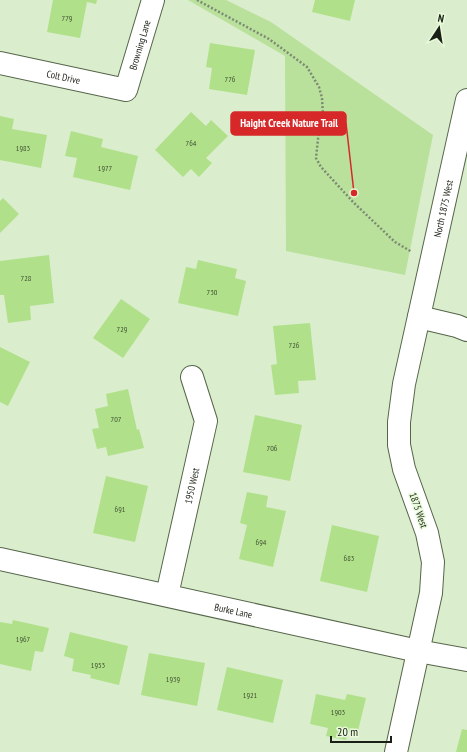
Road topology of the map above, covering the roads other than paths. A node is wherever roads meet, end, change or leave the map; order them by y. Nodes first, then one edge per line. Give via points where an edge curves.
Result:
1 (153, 0) edge
2 (0, 64) edge
3 (126, 90) joint
4 (467, 100) edge
5 (419, 317) junction
6 (467, 330) edge
7 (192, 377) dead end
8 (0, 559) edge
9 (167, 595) junction
10 (418, 651) junction
11 (467, 660) edge
12 (396, 752) edge

1 - 3 street, Browning Lane
2 - 3 street, Colt Drive
4 - 5 street, North 1875 West
5 - 6 street
5 - 10 street, 1875 West via 404,384 399,422 399,445 404,469 427,534 433,562 431,593
7 - 9 street, 1950 West via 206,421
8 - 9 street, Burke Lane
9 - 10 street, Burke Lane
10 - 11 street, Burke Lane
10 - 12 street, 1875 West

